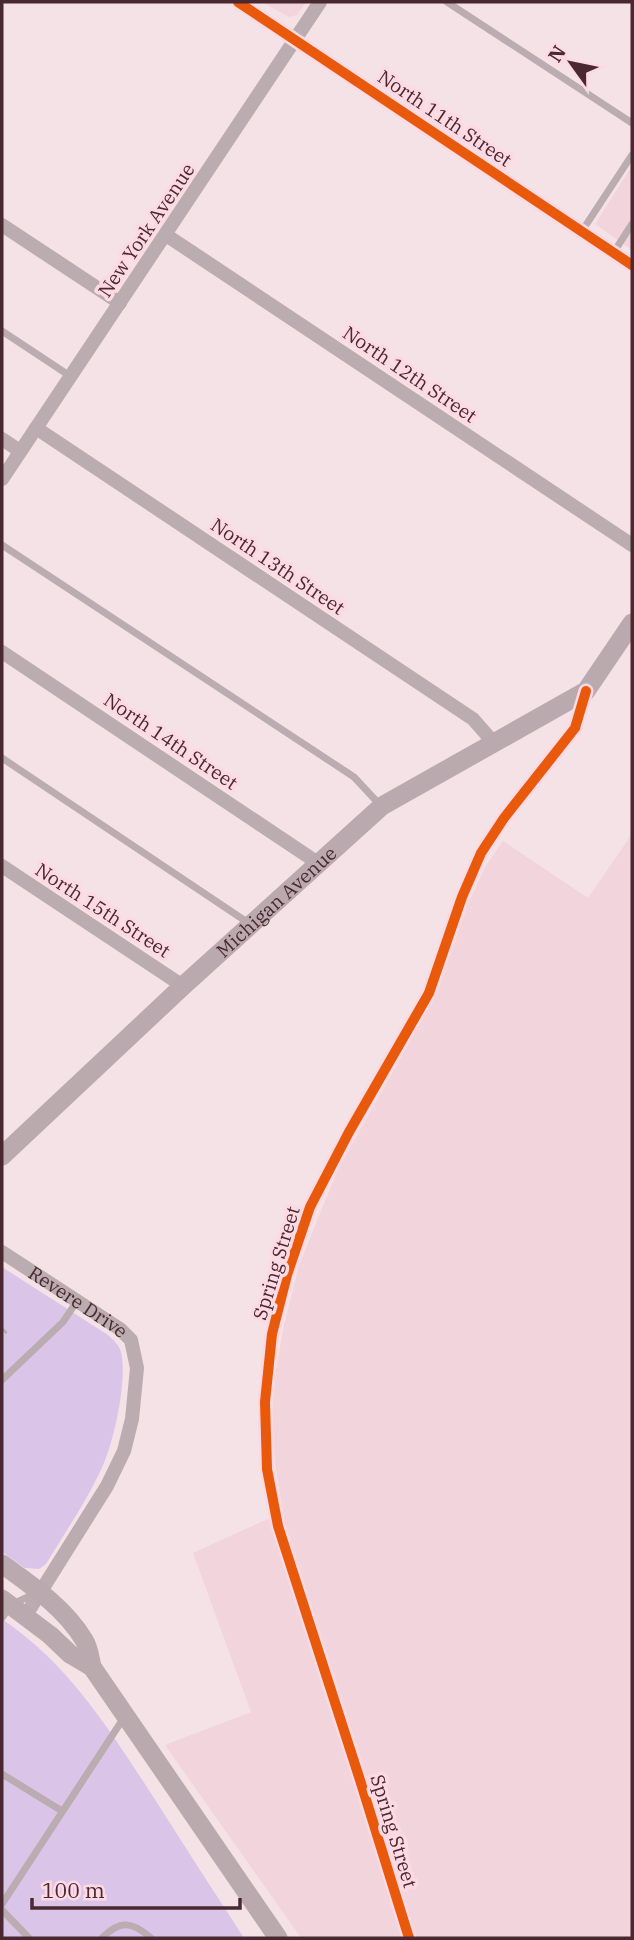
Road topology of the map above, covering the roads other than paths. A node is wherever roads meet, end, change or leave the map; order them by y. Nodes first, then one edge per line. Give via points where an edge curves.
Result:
1 (238, 2) edge
2 (320, 2) edge
3 (447, 2) edge
4 (295, 40) junction
5 (632, 123) edge
6 (632, 155) edge
7 (632, 224) edge
8 (2, 225) edge
9 (582, 230) junction
10 (166, 235) junction
11 (614, 252) junction
12 (632, 265) edge
13 (120, 303) junction
14 (2, 331) edge
15 (70, 376) junction
16 (36, 428) junction
17 (2, 439) edge
18 (20, 451) junction
19 (2, 479) edge
20 (2, 545) edge
21 (632, 545) edge
22 (632, 623) edge
23 (2, 652) edge
24 (586, 691) junction
25 (494, 743) junction
26 (2, 758) edge
27 (382, 806) junction
28 (318, 863) junction
29 (2, 866) edge
30 (251, 924) junction
31 (183, 986) junction
32 (2, 1156) edge
33 (2, 1252) edge
34 (77, 1301) junction
35 (2, 1380) edge
36 (2, 1564) edge
37 (40, 1591) junction
38 (10, 1609) edge
39 (92, 1667) junction
40 (125, 1715) junction
41 (2, 1774) edge
42 (62, 1811) junction
43 (2, 1904) edge
44 (2, 1910) edge
45 (29, 1938) edge
46 (102, 1938) edge
47 (150, 1938) edge
48 (278, 1938) edge
49 (409, 1938) edge

1 - 4 street, North 11th Street
2 - 4 street, New York Avenue
3 - 5 lane
4 - 9 street, North 11th Street
4 - 10 street, New York Avenue
6 - 9 lane
7 - 11 lane
8 - 13 street
9 - 11 street, North 11th Street
10 - 13 street, New York Avenue
10 - 21 street, North 12th Street
11 - 12 street, North 11th Street
13 - 15 street, New York Avenue
14 - 15 lane
15 - 16 street, New York Avenue
16 - 18 street, New York Avenue
16 - 25 street, North 13th Street via 473,719
17 - 18 street
18 - 19 street, New York Avenue
20 - 27 lane via 355,777
22 - 24 street
23 - 28 street, North 14th Street
24 - 25 street, Michigan Avenue
24 - 49 street, Spring Street via 575,728 481,853 429,993 310,1207 272,1334 265,1402 267,1469 278,1526
25 - 27 street, Michigan Avenue
26 - 30 lane
27 - 28 street, Michigan Avenue
28 - 30 street, Michigan Avenue
29 - 31 street, North 15th Street
30 - 31 street, Michigan Avenue
31 - 32 street, Michigan Avenue
33 - 34 street, Revere Drive
34 - 35 lane via 63,1322
34 - 37 street, Revere Drive via 131,1340 137,1368 132,1419 117,1468
36 - 37 street
37 - 38 street, Revere Drive
37 - 39 street, Revere Drive via 85,1641
38 - 39 street, Revere Drive
39 - 40 street, Revere Drive
40 - 42 lane
40 - 48 street, Revere Drive
41 - 42 lane
42 - 43 lane
44 - 45 lane
46 - 47 lane via 118,1925 128,1924

